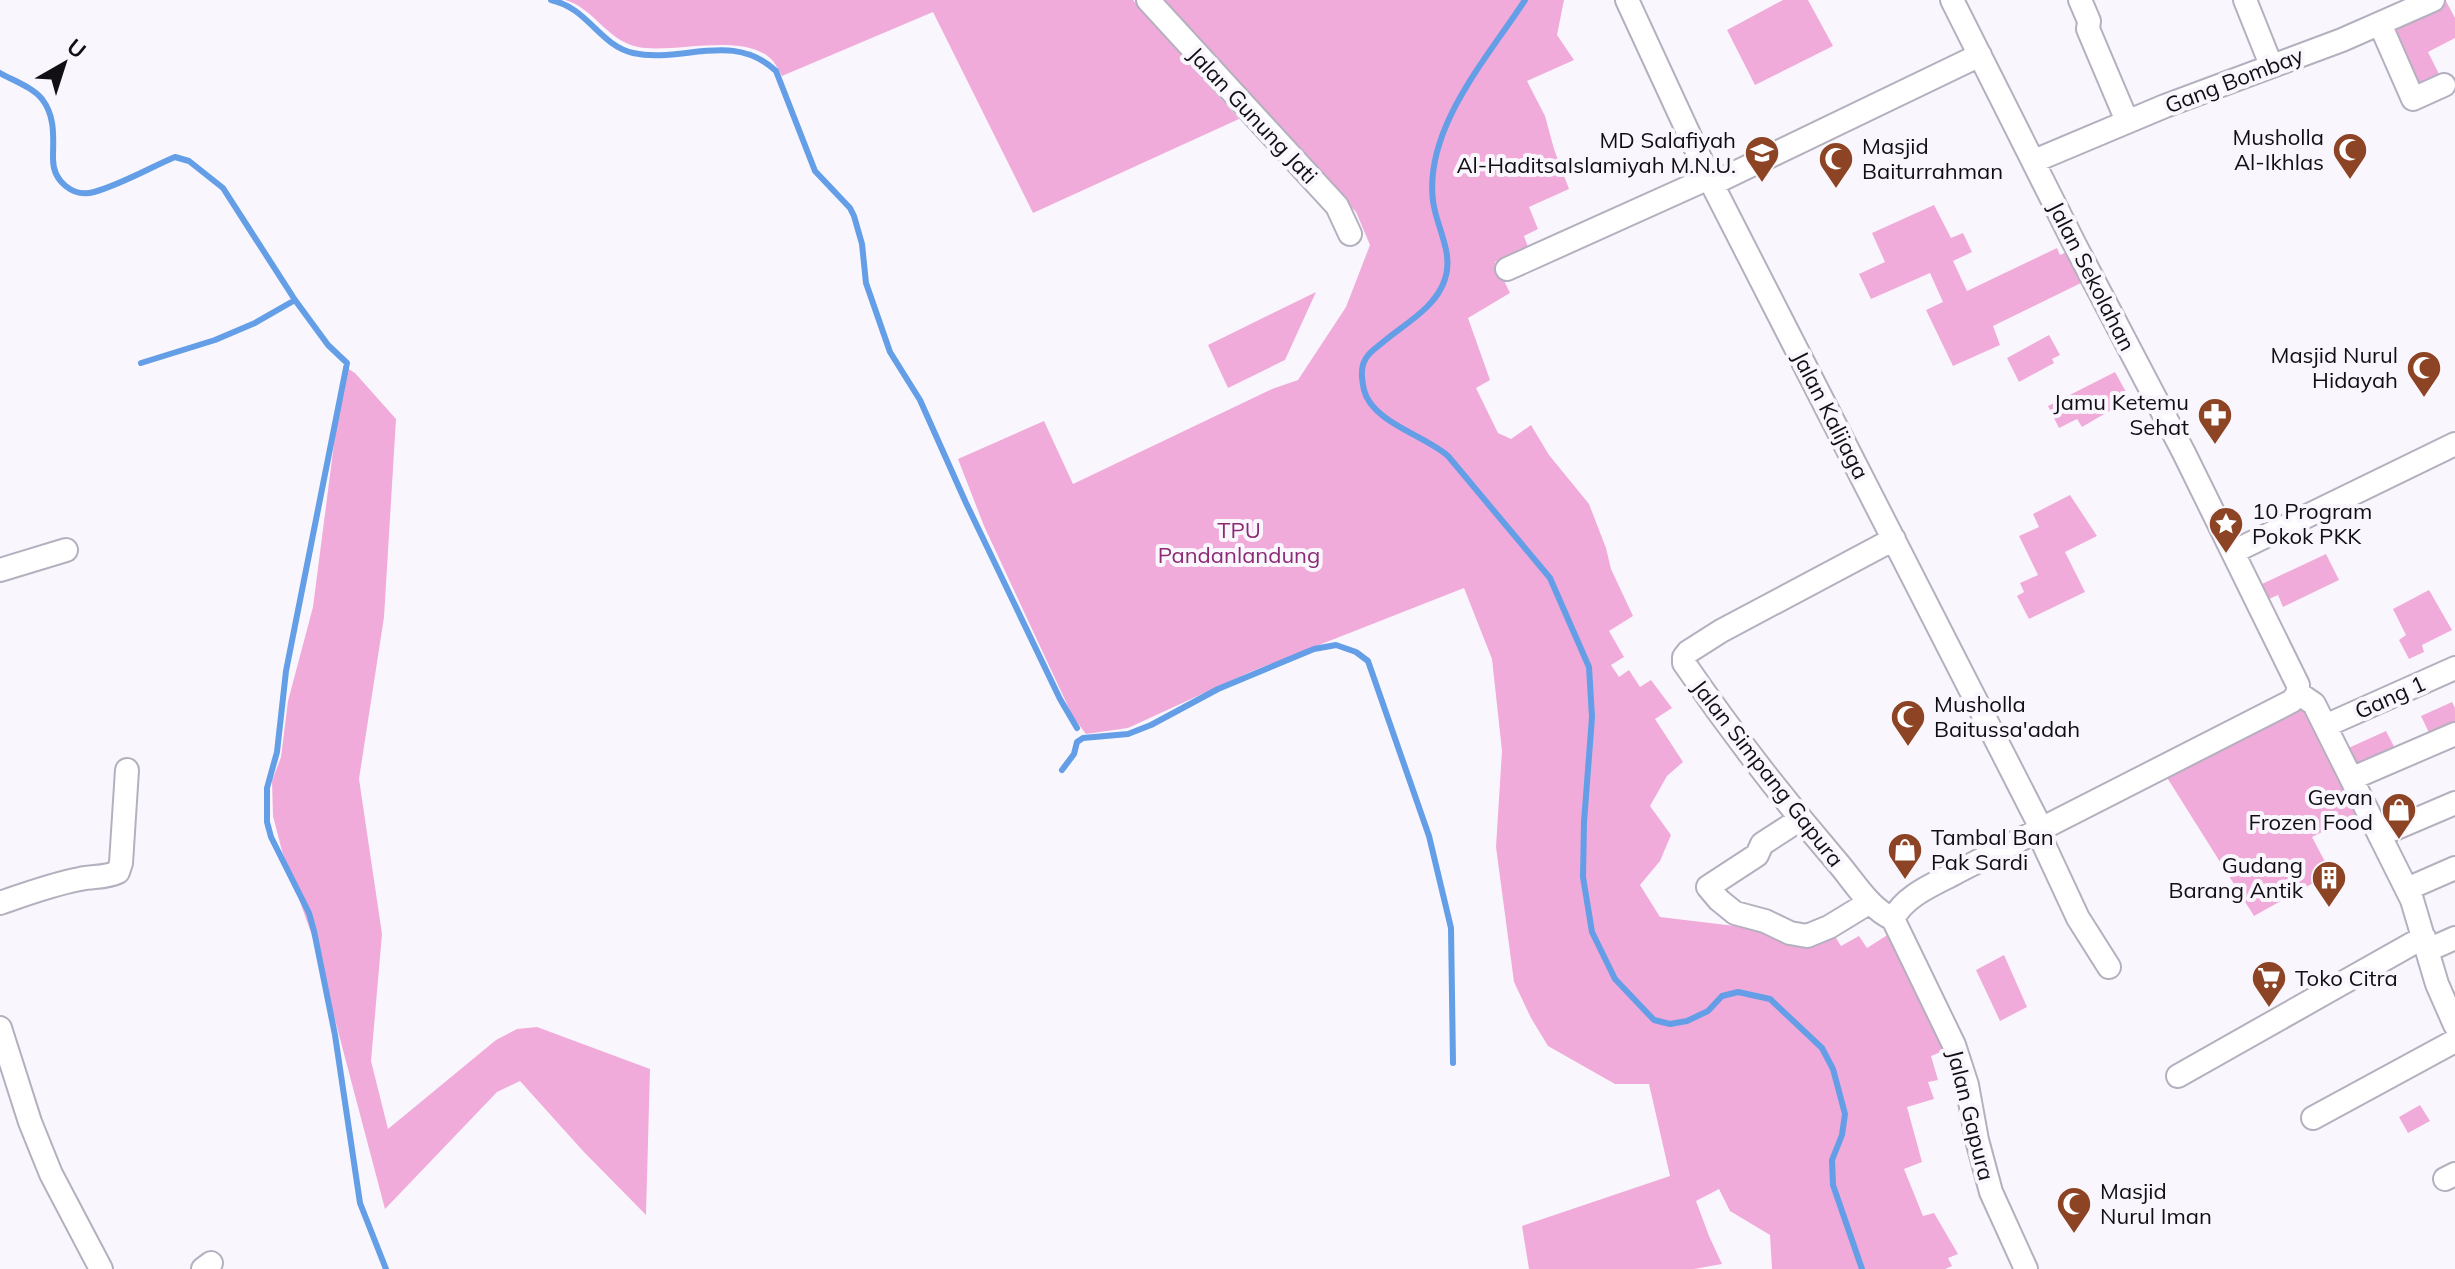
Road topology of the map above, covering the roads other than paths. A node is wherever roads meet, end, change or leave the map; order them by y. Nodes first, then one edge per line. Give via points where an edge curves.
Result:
1 (1148, 0) edge
2 (1627, 0) edge
3 (1952, 0) edge
4 (2080, 0) edge
5 (2245, 0) edge
6 (2433, 0) edge
7 (2380, 24) junction
8 (1980, 55) junction
9 (2271, 65) junction
10 (2444, 85) dead end
11 (2127, 121) junction
12 (2034, 161) junction
13 (1711, 181) junction
14 (1350, 234) dead end
15 (1507, 269) dead end
16 (2455, 444) edge
17 (1894, 539) junction
18 (66, 550) dead end
19 (2233, 552) junction
20 (0, 570) edge
21 (2455, 668) edge
22 (2298, 693) junction
23 (2325, 726) junction
24 (2455, 734) edge
25 (127, 770) dead end
26 (2353, 778) junction
27 (2455, 803) edge
28 (1799, 820) junction
29 (2039, 829) junction
30 (2380, 835) junction
31 (2455, 868) edge
32 (2410, 894) junction
33 (1870, 902) junction
34 (0, 903) edge
35 (1893, 919) junction
36 (2455, 938) edge
37 (2426, 944) junction
38 (2109, 967) dead end
39 (2455, 1025) edge
40 (0, 1028) edge
41 (2455, 1041) edge
42 (5, 1067) edge
43 (2178, 1076) dead end
44 (2313, 1118) dead end
45 (101, 1269) edge
46 (2026, 1269) edge

1 - 14 street, Jalan Gunung Jati via 1337,206
2 - 13 street, Jalan Kalijaga
3 - 8 street, Jalan Sekolahan
4 - 11 street
5 - 9 street
6 - 7 street, Gang Bombay
7 - 9 street, Gang Bombay
7 - 10 street via 2413,99
8 - 12 street, Jalan Sekolahan
8 - 13 street
9 - 11 street, Gang Bombay
11 - 12 street, Gang Bombay
12 - 19 street, Jalan Sekolahan
13 - 15 street
13 - 17 street, Jalan Kalijaga
16 - 19 street
17 - 28 street, Jalan Simpang Gapura via 1721,631 1684,657 1730,731
17 - 29 street, Jalan Kalijaga
18 - 20 street
19 - 22 street, Jalan Sekolahan
21 - 23 street, Gang 1
22 - 23 street, Jalan Sekolahan via 2314,704
22 - 29 street via 2292,701
23 - 26 street, Jalan Sekolahan
24 - 26 street
25 - 34 street via 118,872
26 - 30 street, Jalan Sekolahan
27 - 30 street
28 - 33 street, Jalan Simpang Gapura
28 - 33 street via 1708,887 1742,916 1807,936
29 - 35 street via 1915,896
29 - 38 street, Jalan Kalijaga via 2078,918
30 - 32 street, Jalan Sekolahan
31 - 32 street
32 - 37 street, Jalan Sekolahan
33 - 35 street, Jalan Simpang Gapura
35 - 46 street, Jalan Gapura via 1954,1045 1991,1192
36 - 37 street
37 - 39 street, Jalan Sekolahan
37 - 43 street
40 - 42 street
41 - 44 street
42 - 45 street via 51,1174

